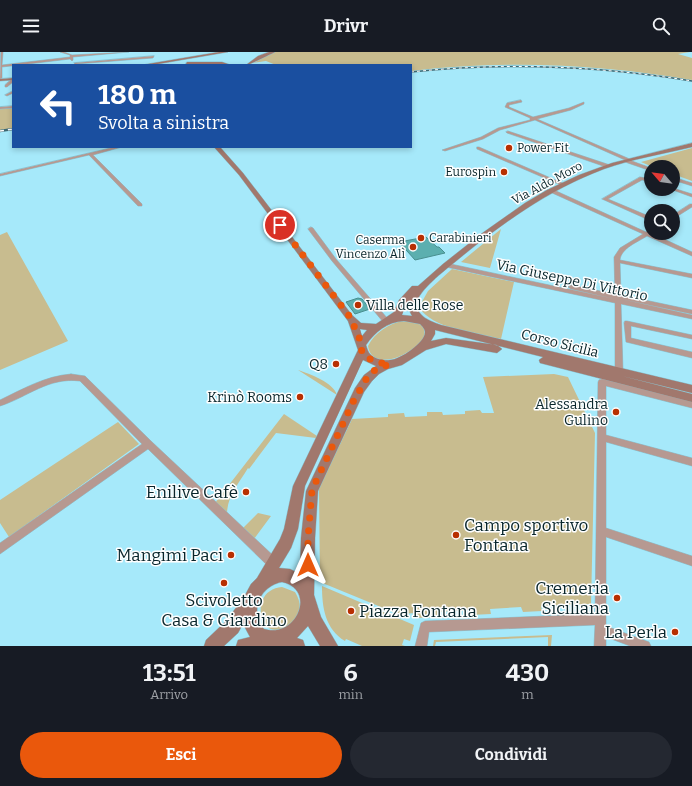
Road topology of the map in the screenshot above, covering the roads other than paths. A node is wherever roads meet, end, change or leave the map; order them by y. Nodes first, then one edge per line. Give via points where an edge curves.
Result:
1 (1, 52) edge
2 (8, 52) edge
3 (61, 52) edge
4 (128, 52) edge
5 (153, 52) edge
6 (226, 52) edge
7 (273, 52) edge
8 (67, 53) edge
9 (72, 57) junction
10 (153, 57) junction
11 (17, 64) edge
12 (75, 64) edge
13 (153, 64) junction
14 (199, 64) edge
15 (227, 64) edge
16 (251, 64) edge
17 (12, 65) edge
18 (1, 66) edge
19 (0, 79) edge
20 (12, 79) edge
21 (12, 80) edge
22 (12, 86) edge
23 (12, 92) edge
24 (7, 95) dead end
25 (521, 101) dead end
26 (584, 103) dead end
27 (12, 107) edge
28 (0, 108) edge
29 (532, 119) junction
30 (508, 132) dead end
31 (692, 145) edge
32 (116, 148) edge
33 (218, 148) edge
34 (478, 148) dead end
35 (444, 150) dead end
36 (90, 154) junction
37 (630, 161) junction
38 (608, 166) junction
39 (644, 166) edge
40 (0, 175) edge
41 (644, 179) edge
42 (680, 179) edge
43 (692, 183) edge
44 (565, 185) junction
45 (552, 191) junction
46 (680, 192) edge
47 (692, 196) edge
48 (140, 205) dead end
49 (690, 208) edge
50 (680, 213) edge
51 (644, 216) edge
52 (311, 229) dead end
53 (644, 230) edge
54 (644, 235) edge
55 (665, 240) edge
56 (692, 254) edge
57 (617, 261) junction
58 (448, 264) junction
59 (692, 276) edge
60 (431, 278) junction
61 (618, 299) junction
62 (692, 312) edge
63 (350, 317) junction
64 (692, 317) edge
65 (388, 320) junction
66 (422, 320) junction
67 (377, 328) junction
68 (692, 337) edge
69 (423, 347) junction
70 (362, 349) junction
71 (692, 355) edge
72 (390, 364) junction
73 (619, 372) junction
74 (658, 389) junction
75 (692, 390) edge
76 (642, 392) junction
77 (692, 398) edge
78 (0, 403) edge
79 (692, 405) edge
80 (602, 437) junction
81 (148, 444) junction
82 (692, 462) edge
83 (601, 531) junction
84 (0, 550) edge
85 (692, 561) edge
86 (274, 564) junction
87 (262, 583) junction
88 (308, 598) junction
89 (250, 601) junction
90 (600, 624) junction
91 (283, 642) edge
92 (212, 646) edge
93 (244, 646) edge
94 (330, 646) edge
95 (421, 646) edge
96 (600, 646) edge
97 (645, 646) edge

1 - 2 street
1 - 18 street
3 - 8 street
4 - 9 street
5 - 10 street
6 - 13 main road
7 - 16 main road
8 - 9 street
9 - 11 street
9 - 12 street
10 - 12 street
10 - 13 street
13 - 14 main road
14 - 15 main road
17 - 18 street
18 - 19 street
19 - 20 main road
21 - 22 street via 6,86
23 - 24 street
25 - 29 street via 508,104 507,107
26 - 29 street
27 - 28 street
29 - 35 street
29 - 37 street
30 - 38 street
31 - 37 main road, Via Aldo Moro
32 - 36 street
33 - 63 main road via 241,174
34 - 44 street
36 - 40 street
36 - 48 street
37 - 38 main road, Via Aldo Moro
37 - 39 street
38 - 44 main road, Via Aldo Moro
41 - 51 street via 604,199
42 - 43 street
44 - 45 main road, Via Aldo Moro
45 - 53 street
45 - 58 main road, Via Aldo Moro via 527,204
46 - 47 street
49 - 50 street
52 - 65 street via 334,260
54 - 57 street via 622,249 618,253
55 - 56 street
57 - 59 street
57 - 61 street
58 - 60 main road, Via Aldo Moro
58 - 61 street, Via Giuseppe Di Vittorio
60 - 65 main road via 418,285 406,297 398,314
60 - 66 main road via 411,303
61 - 62 street, Via Giuseppe Di Vittorio
61 - 64 street, Via Giuseppe Di Vittorio
61 - 73 street
63 - 67 main road via 359,326
63 - 70 main road
65 - 66 main road via 402,316
65 - 67 main road
66 - 69 main road via 430,330
66 - 73 main road, Corso Sicilia via 439,328
67 - 70 main road via 366,337
68 - 71 street via 627,323 628,340
69 - 72 main road
69 - 74 main road, Corso Sicilia via 446,341 481,345
70 - 72 main road via 375,362
70 - 86 main road via 299,486 291,529
72 - 88 main road via 376,369 368,376 312,490 308,538
73 - 75 main road, Corso Sicilia
74 - 76 street
74 - 77 main road, Corso Sicilia
76 - 79 street
76 - 80 street via 602,382
78 - 81 street via 57,378 82,378
80 - 82 street
80 - 83 street
81 - 84 street
81 - 86 street
83 - 85 street
83 - 90 street
86 - 87 main road
87 - 88 main road via 282,575 292,578 301,584
87 - 89 main road via 254,591
88 - 91 main road via 304,623 299,631
88 - 94 main road via 321,636
89 - 91 main road via 248,611 254,630 261,637
89 - 92 main road via 232,627
90 - 95 street via 425,627
90 - 96 street
90 - 97 street
91 - 93 main road

